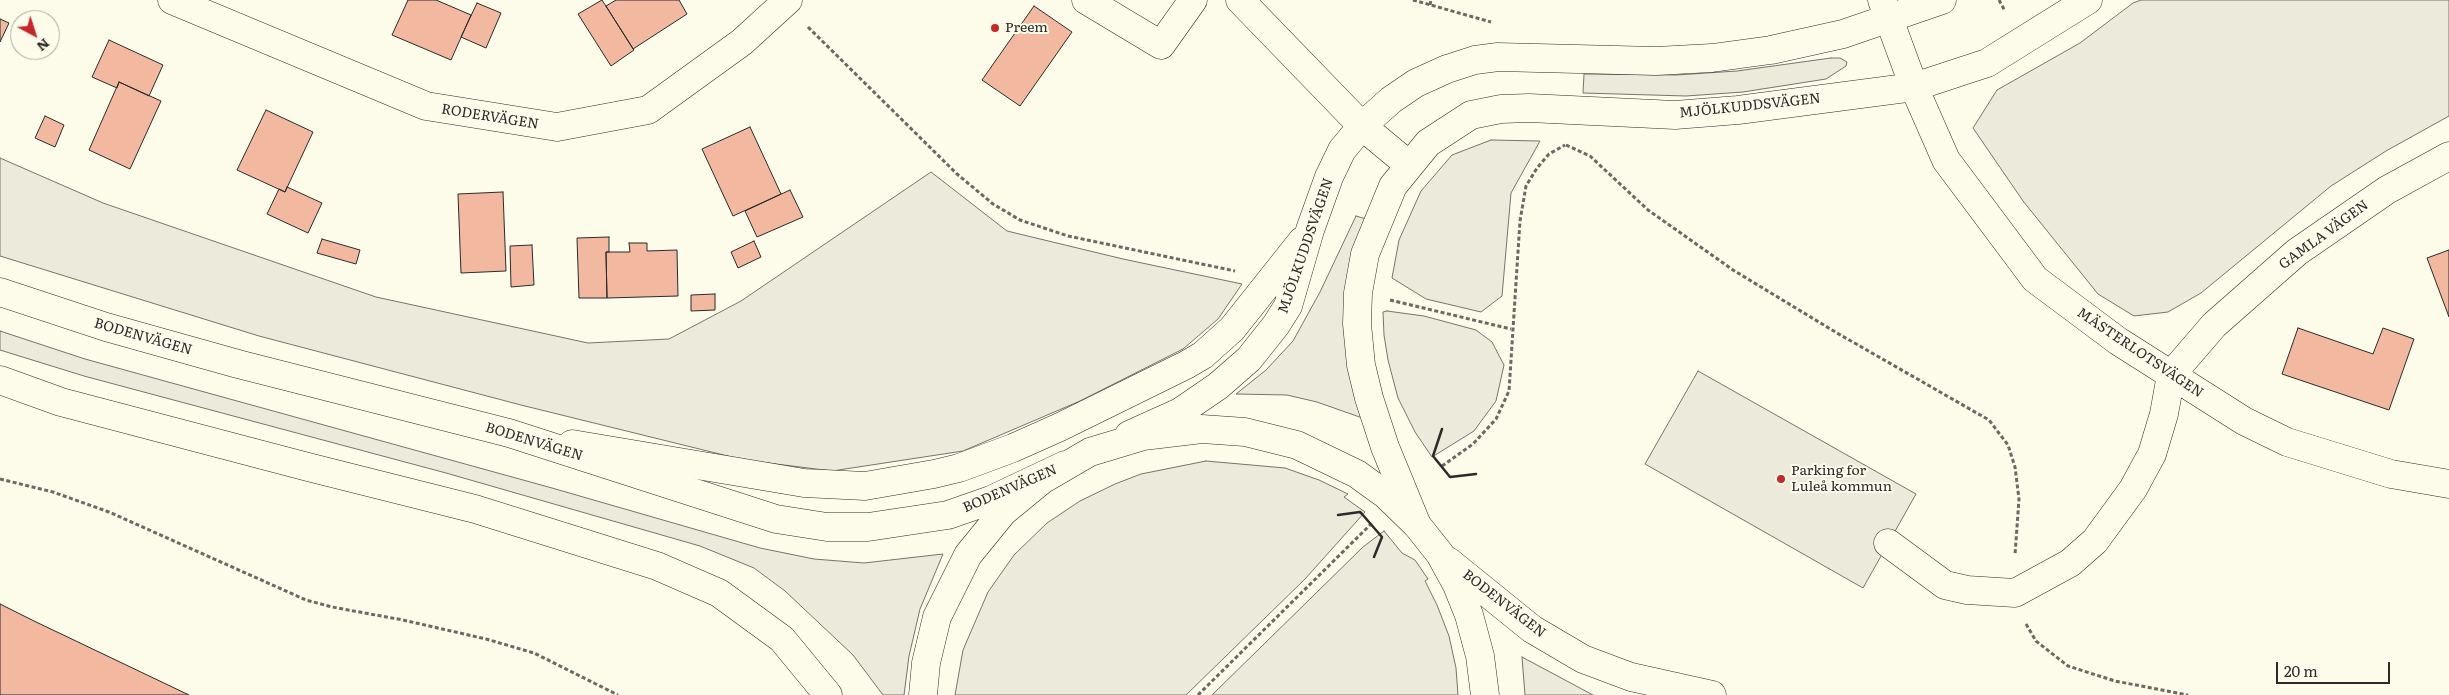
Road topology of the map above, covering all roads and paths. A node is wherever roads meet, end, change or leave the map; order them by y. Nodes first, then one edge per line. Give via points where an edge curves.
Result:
1 (172, 0) edge
2 (788, 0) edge
3 (1086, 0) edge
4 (1193, 0) edge
5 (1240, 0) edge
6 (1413, 0) edge
7 (1430, 0) edge
8 (1942, 0) edge
9 (2088, 0) edge
10 (1885, 9) edge
11 (806, 26) dead end
12 (1914, 86) junction
13 (1362, 126) junction
14 (2449, 156) edge
15 (1409, 165) junction
16 (1310, 230) junction
17 (1243, 272) dead end
18 (0, 292) edge
19 (1380, 298) dead end
20 (1512, 329) junction
21 (2171, 375) junction
22 (0, 380) edge
23 (509, 433) junction
24 (1090, 452) junction
25 (1065, 465) junction
26 (1442, 466) dead end
27 (0, 479) edge
28 (2449, 484) edge
29 (1371, 524) dead end
30 (1417, 525) junction
31 (1888, 543) dead end
32 (1440, 554) junction
33 (2014, 593) junction
34 (618, 695) edge
35 (828, 695) edge
36 (923, 695) edge
37 (1198, 695) edge
38 (1485, 695) edge
39 (1712, 695) edge
40 (2188, 695) edge

1 - 2 street, RODERVÄGEN via 426,106 557,127 648,110 742,42
3 - 4 street via 1161,45
5 - 13 street
6 - 7 path via 1430,5
8 - 10 street, MJÖLKUDDSVÄGEN
9 - 12 street, MJÖLKUDDSVÄGEN via 1987,63
10 - 12 street, MÄSTERLOTSVÄGEN
10 - 13 street, MJÖLKUDDSVÄGEN via 1806,44 1712,58 1656,61 1498,57 1475,60 1416,83
11 - 17 path via 958,174 993,204 1020,220 1068,236
12 - 15 street, MJÖLKUDDSVÄGEN via 1738,110 1676,115 1501,109 1471,115 1451,126 1428,143
12 - 21 street, MÄSTERLOTSVÄGEN via 1946,160 2035,279 2118,341
13 - 15 street
13 - 16 street, MJÖLKUDDSVÄGEN via 1342,150
14 - 21 street, GAMLA VÄGEN via 2387,190 2297,252 2214,326
15 - 30 street, MJÖLKUDDSVÄGEN via 1393,186 1365,254 1358,293 1357,324 1361,365 1369,398 1384,447
16 - 23 street via 1232,329 1202,355 1029,441 959,468 865,486 804,483 735,474
16 - 24 street, MJÖLKUDDSVÄGEN via 1288,306 1249,359 1218,386 1180,412
18 - 23 street, BODENVÄGEN via 106,327 238,364
19 - 20 path
20 - 26 path via 1509,391 1496,419 1473,444
20 - 33 path via 1520,221 1526,186 1549,154 1566,145 1590,156 1648,210 1733,270 1988,420 2008,444 2015,466 2019,499
21 - 28 street, MÄSTERLOTSVÄGEN via 2244,421 2288,442 2391,474
21 - 33 street via 2152,454 2133,489 2095,541 2070,563
22 - 35 street via 61,402 476,509 657,566 719,593 782,639
23 - 25 street, BODENVÄGEN via 776,519 828,528 868,527 948,515 991,500
24 - 25 street
24 - 30 street via 1143,436 1202,429 1246,432 1279,439 1357,474 1386,495
25 - 36 street via 1003,512 968,555 937,617 926,663
27 - 34 path via 53,492 109,512 306,600 477,637 534,653
29 - 37 path
30 - 32 street
31 - 33 street via 1945,584 1968,590
32 - 38 street via 1469,615 1480,656
32 - 39 street, BODENVÄGEN via 1532,629 1583,659 1631,678
33 - 40 path via 2036,641 2068,666 2115,681

